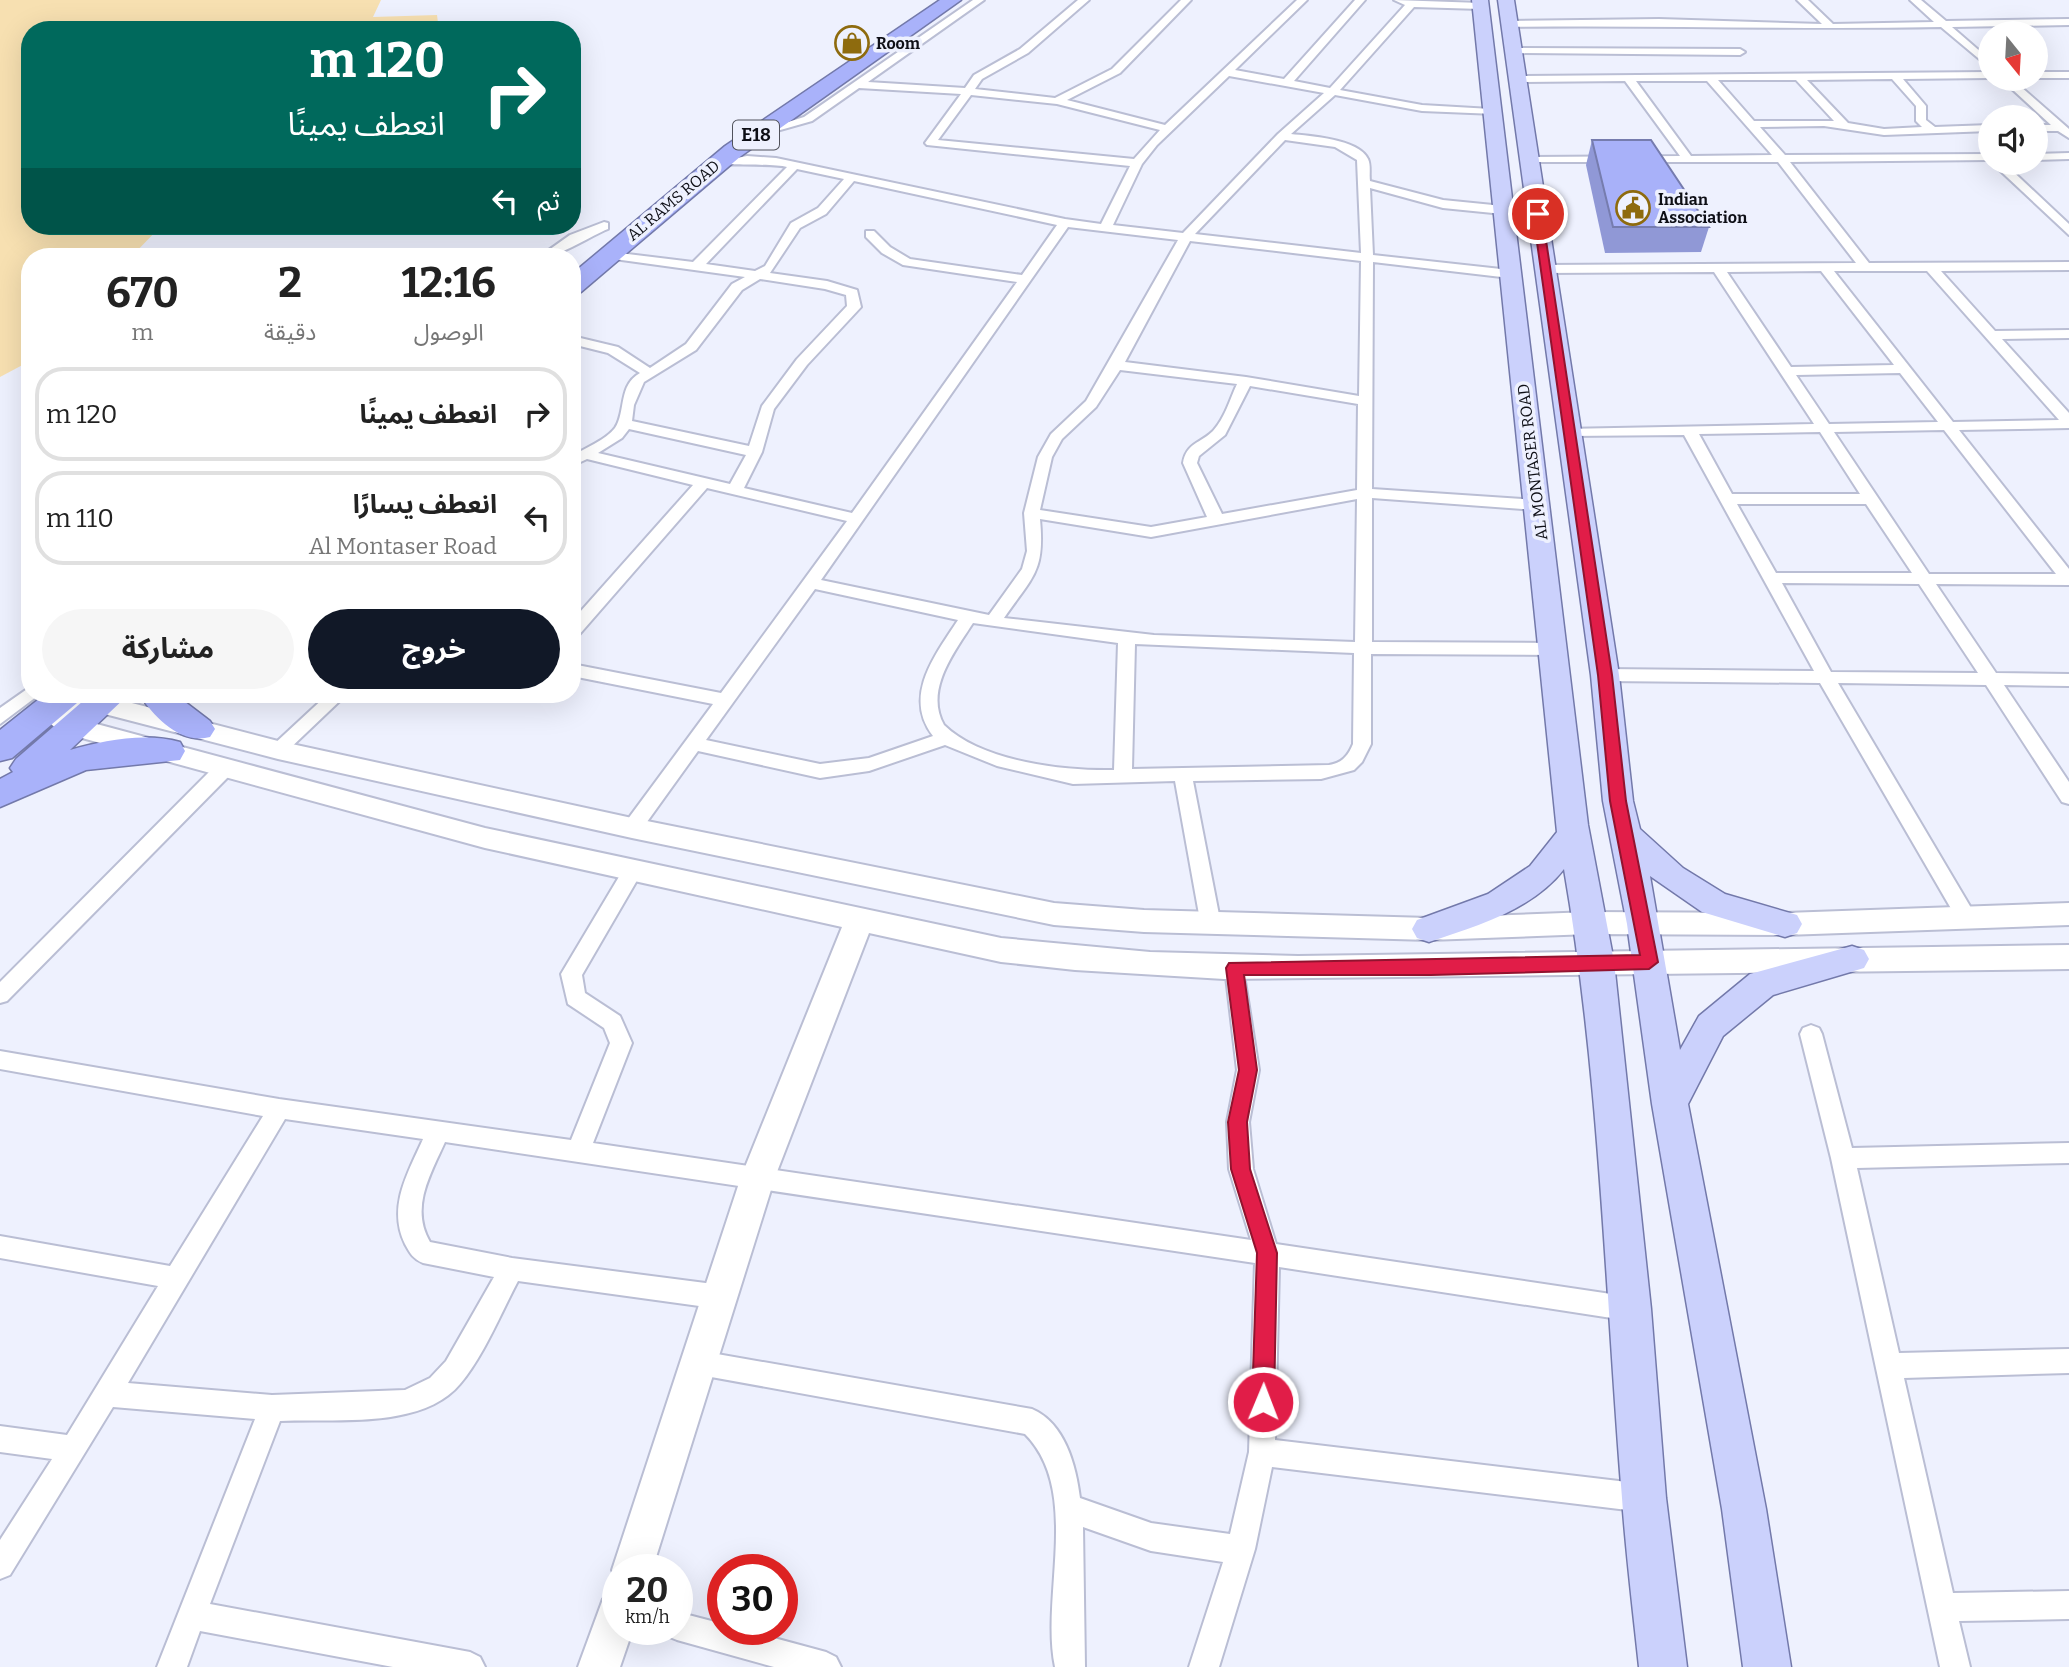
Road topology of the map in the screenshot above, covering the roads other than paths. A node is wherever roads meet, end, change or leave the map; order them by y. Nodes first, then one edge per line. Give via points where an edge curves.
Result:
1 (929, 0) edge
2 (952, 0) edge
3 (979, 0) edge
4 (1084, 0) edge
5 (1186, 0) edge
6 (1302, 0) edge
7 (1360, 0) edge
8 (1398, 0) edge
9 (1802, 0) edge
10 (1918, 2) edge
11 (1480, 3) edge
12 (1411, 4) junction
13 (1909, 10) dead end
14 (1508, 12) edge
15 (1897, 15) dead end
16 (2056, 22) junction
17 (2069, 22) edge
18 (1942, 23) junction
19 (1720, 24) junction
20 (1830, 26) junction
21 (1872, 26) junction
22 (2069, 32) edge
23 (1626, 38) junction
24 (1514, 51) junction
25 (1978, 54) edge
26 (1660, 65) junction
27 (1746, 65) junction
28 (1227, 72) junction
29 (1978, 75) edge
30 (2048, 75) edge
31 (2069, 75) edge
32 (1895, 76) junction
33 (1799, 77) junction
34 (1628, 78) junction
35 (1710, 78) junction
36 (1519, 79) junction
37 (1287, 83) junction
38 (859, 85) junction
39 (967, 91) junction
40 (1333, 91) junction
41 (2019, 91) edge
42 (1057, 101) junction
43 (1491, 111) junction
44 (1751, 124) junction
45 (1843, 124) junction
46 (1978, 128) edge
47 (1168, 129) junction
48 (1932, 130) junction
49 (2065, 132) edge
50 (756, 135) junction
51 (1282, 136) junction
52 (2069, 156) edge
53 (1978, 157) edge
54 (2048, 157) edge
55 (1687, 158) junction
56 (1782, 159) junction
57 (1531, 160) junction
58 (776, 161) junction
59 (718, 163) junction
60 (1137, 163) junction
61 (794, 165) junction
62 (681, 169) dead end
63 (2011, 175) edge
64 (852, 177) junction
65 (1364, 183) junction
66 (1503, 210) junction
67 (623, 212) dead end
68 (1065, 223) junction
69 (604, 226) junction
70 (1105, 228) junction
71 (2069, 231) edge
72 (870, 234) dead end
73 (1186, 237) junction
74 (559, 248) edge
75 (578, 248) edge
76 (607, 254) junction
77 (1367, 259) junction
78 (2069, 266) edge
79 (695, 268) junction
80 (1718, 268) junction
81 (1825, 268) junction
82 (1866, 268) junction
83 (1931, 268) junction
84 (1544, 269) junction
85 (1510, 274) junction
86 (757, 276) junction
87 (581, 278) edge
88 (1024, 279) junction
89 (2069, 334) edge
90 (1990, 335) junction
91 (581, 342) edge
92 (1116, 365) junction
93 (1904, 369) junction
94 (1787, 371) junction
95 (647, 372) junction
96 (1245, 381) junction
97 (1364, 401) junction
98 (2069, 423) edge
99 (625, 424) junction
100 (1949, 426) junction
101 (1825, 428) junction
102 (1689, 430) junction
103 (1569, 432) junction
104 (755, 452) junction
105 (588, 455) junction
106 (581, 458) edge
107 (705, 482) junction
108 (735, 490) junction
109 (1363, 494) junction
110 (1727, 499) junction
111 (1871, 499) junction
112 (1537, 505) junction
113 (1032, 513) junction
114 (856, 519) junction
115 (1217, 521) junction
116 (1770, 578) junction
117 (1925, 579) junction
118 (2069, 579) edge
119 (811, 583) junction
120 (968, 617) junction
121 (994, 621) junction
122 (581, 622) edge
123 (1127, 638) junction
124 (1362, 647) junction
125 (1554, 649) junction
126 (581, 672) edge
127 (1605, 675) junction
128 (1826, 678) junction
129 (2069, 680) edge
130 (1991, 681) junction
131 (725, 700) junction
132 (83, 703) edge
133 (118, 703) edge
134 (164, 703) edge
135 (328, 703) edge
136 (44, 710) edge
137 (198, 729) junction
138 (947, 737) junction
139 (693, 744) junction
140 (0, 749) edge
141 (278, 750) junction
142 (168, 751) junction
143 (226, 766) junction
144 (1182, 775) junction
145 (1123, 776) junction
146 (0, 793) edge
147 (2069, 797) edge
148 (632, 828) junction
149 (1574, 834) junction
150 (1628, 837) junction
151 (485, 838) junction
152 (633, 870) junction
153 (2069, 914) edge
154 (1967, 918) junction
155 (860, 919) junction
156 (1210, 920) junction
157 (1590, 923) junction
158 (1785, 924) junction
159 (1429, 929) junction
160 (1647, 943) junction
161 (2069, 957) edge
162 (1852, 959) junction
163 (1597, 962) junction
164 (1235, 968) junction
165 (0, 995) edge
166 (1811, 1034) dead end
167 (4, 1067) edge
168 (1670, 1104) junction
169 (279, 1110) junction
170 (438, 1132) junction
171 (578, 1152) junction
172 (2069, 1153) edge
173 (1843, 1158) junction
174 (758, 1177) junction
175 (0, 1247) edge
176 (1267, 1253) junction
177 (512, 1269) junction
178 (174, 1278) junction
179 (721, 1297) junction
180 (1630, 1308) junction
181 (2069, 1361) edge
182 (699, 1363) junction
183 (1889, 1366) junction
184 (107, 1394) junction
185 (272, 1408) junction
186 (0, 1439) edge
187 (75, 1450) junction
188 (1262, 1452) junction
189 (1644, 1498) junction
190 (1066, 1506) junction
191 (1241, 1549) junction
192 (637, 1554) edge
193 (0, 1565) edge
194 (2069, 1605) edge
195 (1941, 1608) junction
196 (193, 1615) junction
197 (693, 1630) edge
198 (607, 1645) edge
199 (173, 1667) edge
200 (470, 1667) edge
201 (599, 1667) edge
202 (826, 1667) edge
203 (1070, 1667) edge
204 (1204, 1667) edge
205 (1663, 1667) edge
206 (1767, 1667) edge
207 (1955, 1667) edge

1 - 62 highway, AL RAMS ROAD / E18
2 - 50 highway, AL RAMS ROAD / E18
3 - 38 street
4 - 39 street via 1024,51 978,77
5 - 42 street via 1116,71
6 - 28 street
7 - 37 street
8 - 12 street
9 - 20 street
10 - 13 street
10 - 18 street
11 - 12 street
11 - 43 main road, AL MONTASER ROAD
12 - 40 street
14 - 23 street
14 - 24 main road
15 - 21 street
16 - 17 street
16 - 18 street
16 - 22 street
18 - 21 street
18 - 25 street
19 - 20 street
19 - 23 street via 1659,22
19 - 27 street via 1734,39
20 - 21 street
23 - 24 street
23 - 26 street
24 - 36 main road
26 - 27 street
26 - 34 street
26 - 35 street
27 - 33 street
27 - 35 street
28 - 37 street
28 - 47 street
29 - 32 street
30 - 31 street
32 - 33 street
32 - 48 street via 1921,106 1921,121
33 - 45 street
34 - 36 street
34 - 55 street
35 - 44 street
36 - 57 main road
37 - 40 street
38 - 39 street
38 - 50 street via 801,122
39 - 42 street
39 - 60 street via 932,143
40 - 43 street via 1422,108
40 - 51 street
41 - 49 street
42 - 47 street
43 - 66 main road, AL MONTASER ROAD
44 - 45 street
44 - 56 street
45 - 48 street via 1884,132
46 - 48 street
47 - 60 street
50 - 58 street via 760,149
50 - 59 highway, AL RAMS ROAD / E18
51 - 65 street via 1354,149 1363,160
51 - 73 street
52 - 54 street
53 - 56 street
55 - 56 street
55 - 57 street
56 - 82 street
57 - 84 main road
58 - 59 street
58 - 61 street
59 - 76 highway, AL RAMS ROAD / E18
60 - 70 street
61 - 64 street
61 - 79 street
63 - 71 street
64 - 68 street
64 - 86 street via 822,211 795,226 774,263
65 - 66 street via 1443,204
65 - 77 street
66 - 85 main road, AL MONTASER ROAD
67 - 69 highway, AL RAMS ROAD
68 - 70 street
68 - 88 street
69 - 74 street
69 - 75 highway, AL RAMS ROAD
70 - 73 street
72 - 88 street via 907,262
73 - 77 street
73 - 92 street
76 - 79 street
76 - 87 highway, AL RAMS ROAD / E18
77 - 85 street
77 - 97 street
78 - 83 street
79 - 86 street
80 - 81 street
80 - 84 street
80 - 94 street
81 - 82 street
81 - 93 street
82 - 83 street
83 - 90 street
84 - 103 main road
85 - 112 main road, AL MONTASER ROAD
86 - 95 street via 737,287 683,353
86 - 104 street via 828,285 852,293 855,301 767,409
88 - 114 street
89 - 90 street
90 - 98 street
91 - 95 street via 620,350
92 - 96 street
92 - 113 street via 1091,404 1056,437 1045,457
93 - 94 street
93 - 100 street
94 - 101 street
95 - 99 street via 633,388
96 - 97 street
96 - 115 street via 1219,434 1191,454 1190,463
97 - 109 street
98 - 100 street
99 - 104 street
99 - 105 street
100 - 101 street
100 - 118 street
101 - 102 street
101 - 111 street
102 - 103 street
102 - 110 street
103 - 127 main road
104 - 108 street
105 - 106 street
105 - 107 street
107 - 108 street
107 - 122 street
108 - 114 street
109 - 112 street
109 - 115 street
109 - 124 street
110 - 111 street
110 - 116 street
111 - 117 street
112 - 125 main road, AL MONTASER ROAD
113 - 115 street via 1150,532
113 - 121 street via 1035,551 1030,569
114 - 119 street
116 - 117 street
116 - 128 street
117 - 118 street
117 - 130 street
119 - 120 street
119 - 131 street
120 - 121 street
120 - 138 street via 935,674 928,697 930,717
121 - 123 street
123 - 124 street
123 - 145 street
124 - 125 street
124 - 144 street via 1362,744 1358,759 1347,768
125 - 149 main road, AL MONTASER ROAD
126 - 131 street
127 - 128 street
127 - 150 main road via 1618,801
128 - 130 street
128 - 154 street
129 - 130 street
130 - 147 street
131 - 139 street
132 - 136 highway
133 - 137 main road
134 - 137 highway
135 - 141 street
136 - 140 highway
136 - 142 main road
136 - 146 highway
137 - 141 main road
138 - 139 street via 836,771
138 - 145 street via 958,745 1037,771 1073,777
139 - 148 street
141 - 148 main road
142 - 143 main road
142 - 146 highway via 128,749 82,757
143 - 151 main road
143 - 165 street
144 - 145 street
144 - 156 street
148 - 151 main road via 606,831 521,811 502,817
148 - 156 main road via 1054,914 1144,921
149 - 157 main road, AL MONTASER ROAD
149 - 159 main road via 1541,875 1500,903
150 - 158 main road via 1672,877 1714,903
150 - 160 main road
151 - 152 main road
152 - 155 main road
152 - 171 street via 571,974 575,998 612,1022 621,1043
153 - 154 main road
154 - 158 main road
155 - 164 main road via 1001,950 1069,959
155 - 174 main road
156 - 159 main road
157 - 159 main road
157 - 160 main road
157 - 163 main road, AL MONTASER ROAD
158 - 160 main road
160 - 162 main road
160 - 163 main road
160 - 168 main road
161 - 162 main road
162 - 168 main road via 1762,984 1712,1026
163 - 164 main road
163 - 180 main road, AL MONTASER ROAD
164 - 176 street via 1248,1070 1238,1122 1241,1169
166 - 173 street
167 - 169 street
168 - 206 main road via 1744,1509
169 - 170 street
169 - 178 street
170 - 171 street
170 - 177 street via 407,1208 415,1240 424,1252
171 - 174 street
172 - 173 street
173 - 183 street
174 - 176 street
174 - 179 main road
175 - 178 street
176 - 180 street
176 - 188 street
177 - 179 street
177 - 185 street via 455,1370 424,1398 405,1403
178 - 184 street
179 - 182 main road
180 - 189 main road, AL MONTASER ROAD
181 - 183 street
182 - 190 street via 1032,1422 1045,1430 1060,1461
182 - 192 main road
183 - 195 street
184 - 185 street
184 - 187 street
185 - 196 street
186 - 187 street
187 - 193 street
188 - 189 street
188 - 191 street
189 - 205 main road, AL MONTASER ROAD
190 - 191 street via 1151,1539
190 - 203 street
191 - 204 street
194 - 195 street
195 - 207 street
196 - 199 street
196 - 200 street
197 - 202 street
198 - 201 main road

